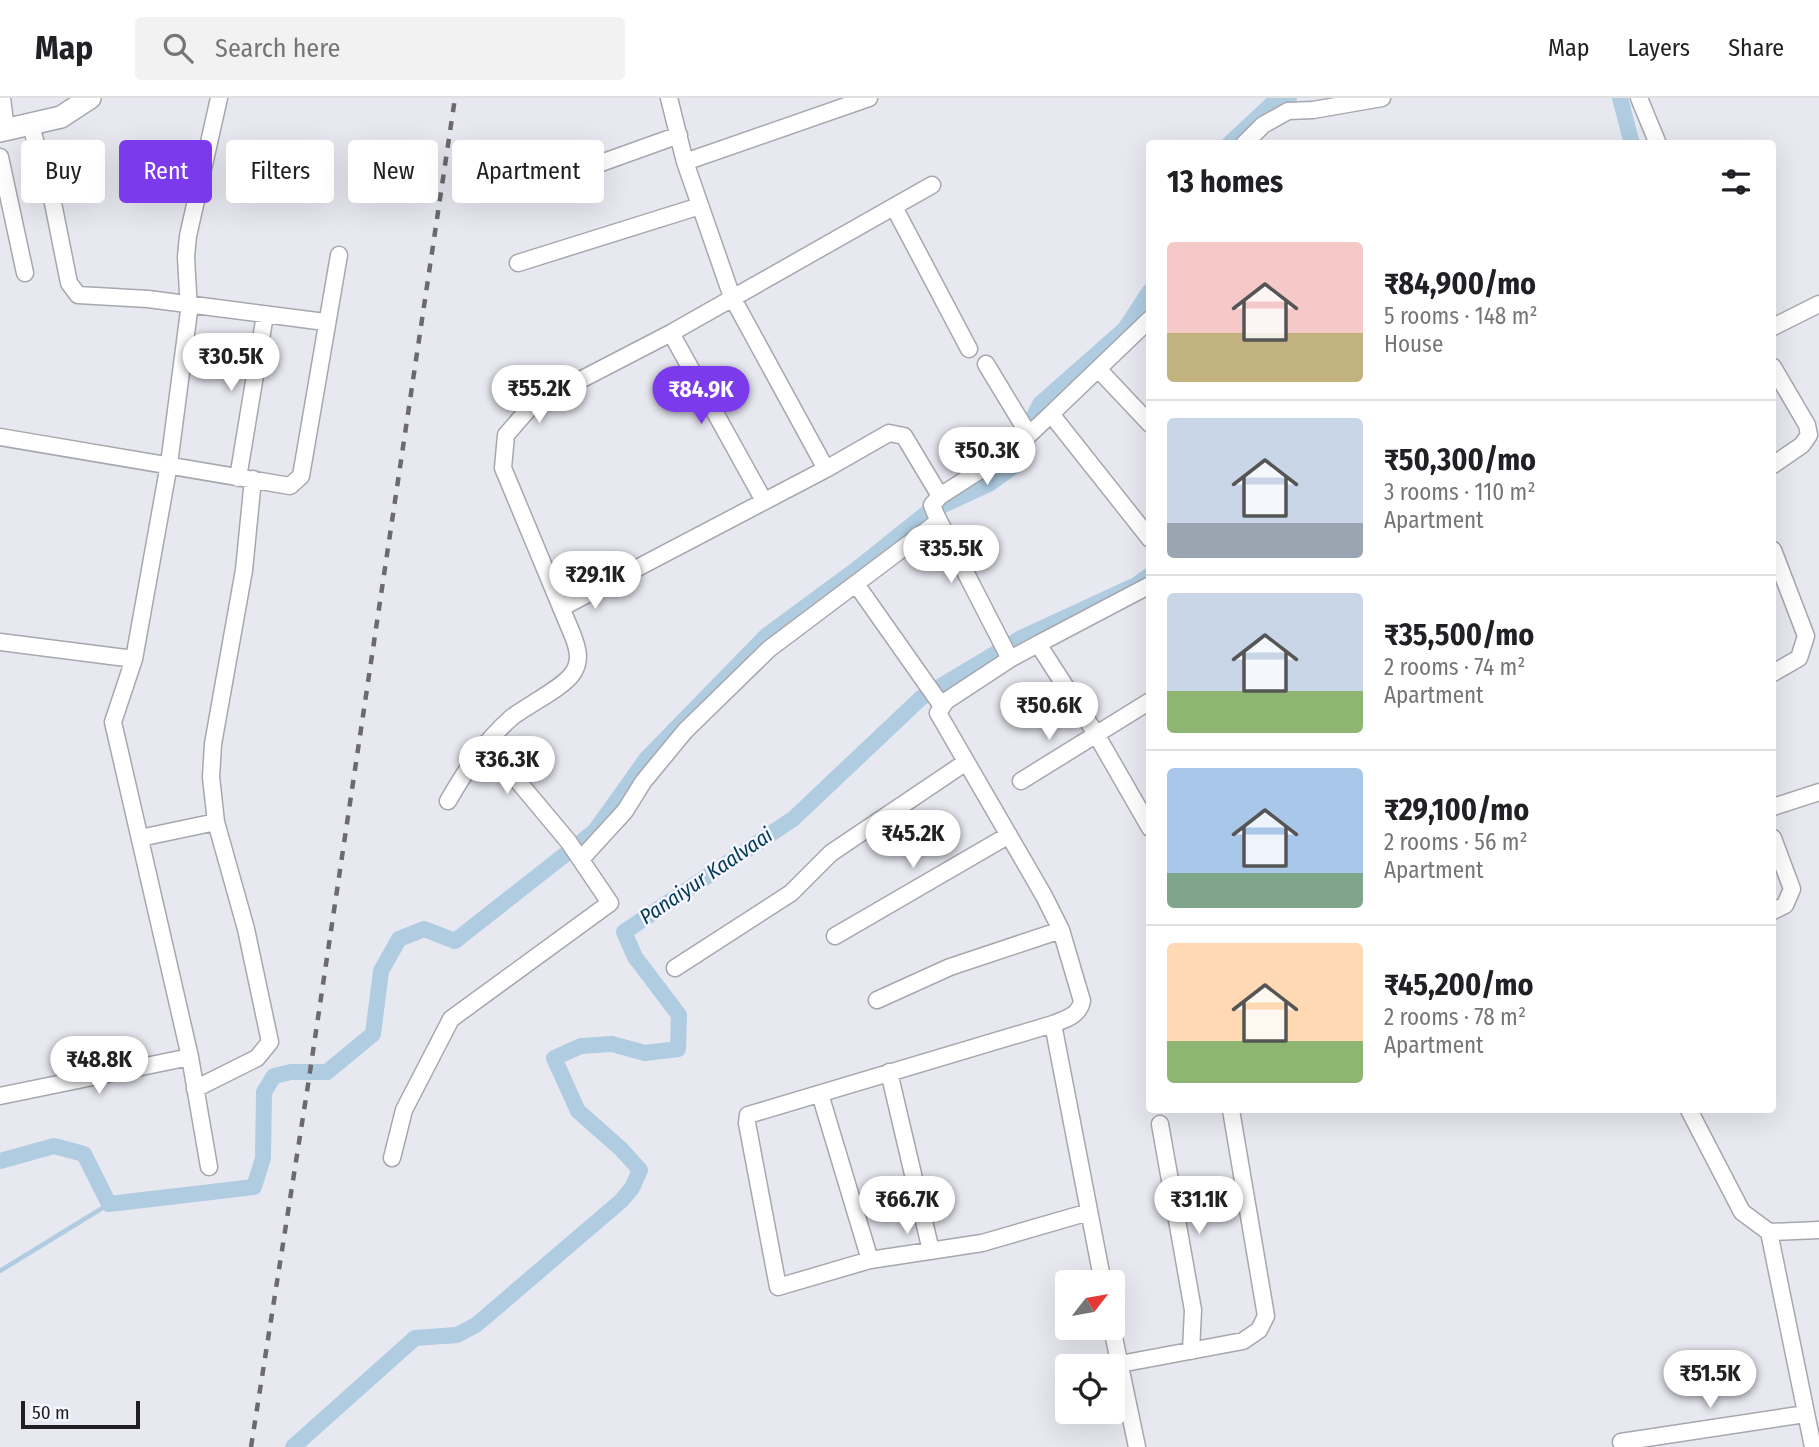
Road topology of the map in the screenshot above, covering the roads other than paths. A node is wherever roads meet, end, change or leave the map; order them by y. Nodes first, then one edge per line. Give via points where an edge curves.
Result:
1 (2, 98) edge
2 (90, 98) edge
3 (219, 98) edge
4 (669, 98) edge
5 (869, 98) edge
6 (1382, 98) edge
7 (1639, 98) edge
8 (31, 126) junction
9 (3, 131) edge
10 (679, 135) junction
11 (1248, 140) edge
12 (1656, 140) edge
13 (0, 158) edge
14 (604, 162) edge
15 (685, 162) junction
16 (932, 185) dead end
17 (700, 206) junction
18 (894, 208) junction
19 (339, 255) dead end
20 (518, 263) dead end
21 (24, 274) dead end
22 (732, 297) junction
23 (189, 304) junction
24 (1819, 304) edge
25 (265, 315) junction
26 (326, 322) junction
27 (1146, 322) edge
28 (1776, 326) edge
29 (671, 333) junction
30 (969, 349) dead end
31 (986, 364) dead end
32 (1099, 370) junction
33 (1776, 373) edge
34 (1051, 414) junction
35 (1146, 420) edge
36 (0, 437) edge
37 (1023, 441) junction
38 (1776, 463) edge
39 (169, 464) junction
40 (826, 469) junction
41 (245, 478) junction
42 (764, 501) junction
43 (937, 509) junction
44 (1146, 534) edge
45 (1776, 558) edge
46 (856, 584) junction
47 (1146, 587) edge
48 (561, 608) junction
49 (0, 642) edge
50 (1038, 644) junction
51 (1004, 650) junction
52 (134, 659) junction
53 (1776, 671) edge
54 (939, 702) junction
55 (1146, 703) edge
56 (1096, 734) junction
57 (486, 743) junction
58 (966, 762) junction
59 (1021, 781) dead end
60 (1819, 792) edge
61 (448, 801) dead end
62 (1776, 806) edge
63 (1146, 815) edge
64 (216, 822) junction
65 (1009, 835) junction
66 (140, 838) junction
67 (1776, 846) edge
68 (581, 857) junction
69 (1776, 909) edge
70 (1061, 930) junction
71 (835, 936) dead end
72 (675, 968) dead end
73 (877, 1000) dead end
74 (1053, 1024) junction
75 (190, 1057) junction
76 (890, 1072) junction
77 (195, 1088) junction
78 (820, 1094) junction
79 (0, 1096) edge
80 (1232, 1113) edge
81 (1691, 1113) edge
82 (1160, 1124) dead end
83 (392, 1158) dead end
84 (209, 1167) dead end
85 (1089, 1212) junction
86 (1819, 1230) edge
87 (1769, 1231) junction
88 (931, 1251) junction
89 (870, 1260) junction
90 (1100, 1270) edge
91 (1191, 1351) junction
92 (1125, 1363) edge
93 (1125, 1388) edge
94 (1805, 1414) junction
95 (1621, 1442) dead end
96 (1137, 1447) edge
97 (1812, 1447) edge

1 - 9 street
2 - 8 street via 61,117
3 - 23 street via 188,236
4 - 10 street
5 - 15 street
6 - 11 street via 1288,111
7 - 12 street
8 - 9 street
8 - 23 street via 72,290 78,295
10 - 14 street
10 - 15 street
13 - 21 street
15 - 17 street
16 - 18 street
17 - 20 street
17 - 22 street
18 - 22 street
18 - 30 street
19 - 26 street
22 - 29 street
22 - 40 street
23 - 25 street
23 - 39 street
24 - 28 street
25 - 26 street
25 - 41 street
26 - 41 street via 301,476 290,486
27 - 32 street
29 - 42 street
29 - 48 street via 532,405 506,435 503,468
31 - 37 street
32 - 34 street
32 - 35 street
33 - 38 street via 1809,435
34 - 37 street
34 - 44 street
36 - 39 street
37 - 43 street
39 - 41 street
39 - 52 street
40 - 42 street
40 - 43 street via 894,431 904,436
41 - 64 street via 244,570 213,744
42 - 48 street
43 - 46 street
43 - 51 street
45 - 53 street via 1807,636 1799,658
46 - 54 street
46 - 68 street via 769,649 685,731 625,811
47 - 50 street
48 - 57 street via 578,650 572,675
49 - 52 street
50 - 51 street
50 - 56 street
51 - 54 street
52 - 66 street via 113,722
54 - 58 street via 941,721
55 - 56 street
56 - 59 street
56 - 63 street
57 - 61 street
57 - 68 street
58 - 65 street
58 - 72 street via 831,853 792,893
60 - 62 street
64 - 66 street
64 - 77 street via 246,929 270,1042 257,1058
65 - 70 street
65 - 71 street
66 - 75 street
67 - 69 street via 1792,889 1784,905
68 - 83 street via 610,903 451,1018 404,1110
70 - 73 street via 950,967
70 - 74 street via 1082,1001 1073,1016
74 - 76 street
74 - 85 street
75 - 77 street
75 - 79 street
76 - 78 street
76 - 88 street
77 - 84 street
78 - 89 street
78 - 89 street via 748,1115 778,1287
80 - 91 street via 1266,1316 1259,1330 1243,1341
81 - 87 street via 1742,1212
82 - 91 street via 1193,1310
85 - 88 street
85 - 90 street
86 - 87 street
87 - 94 street
88 - 89 street
91 - 92 street
93 - 96 street
94 - 95 street
94 - 97 street

